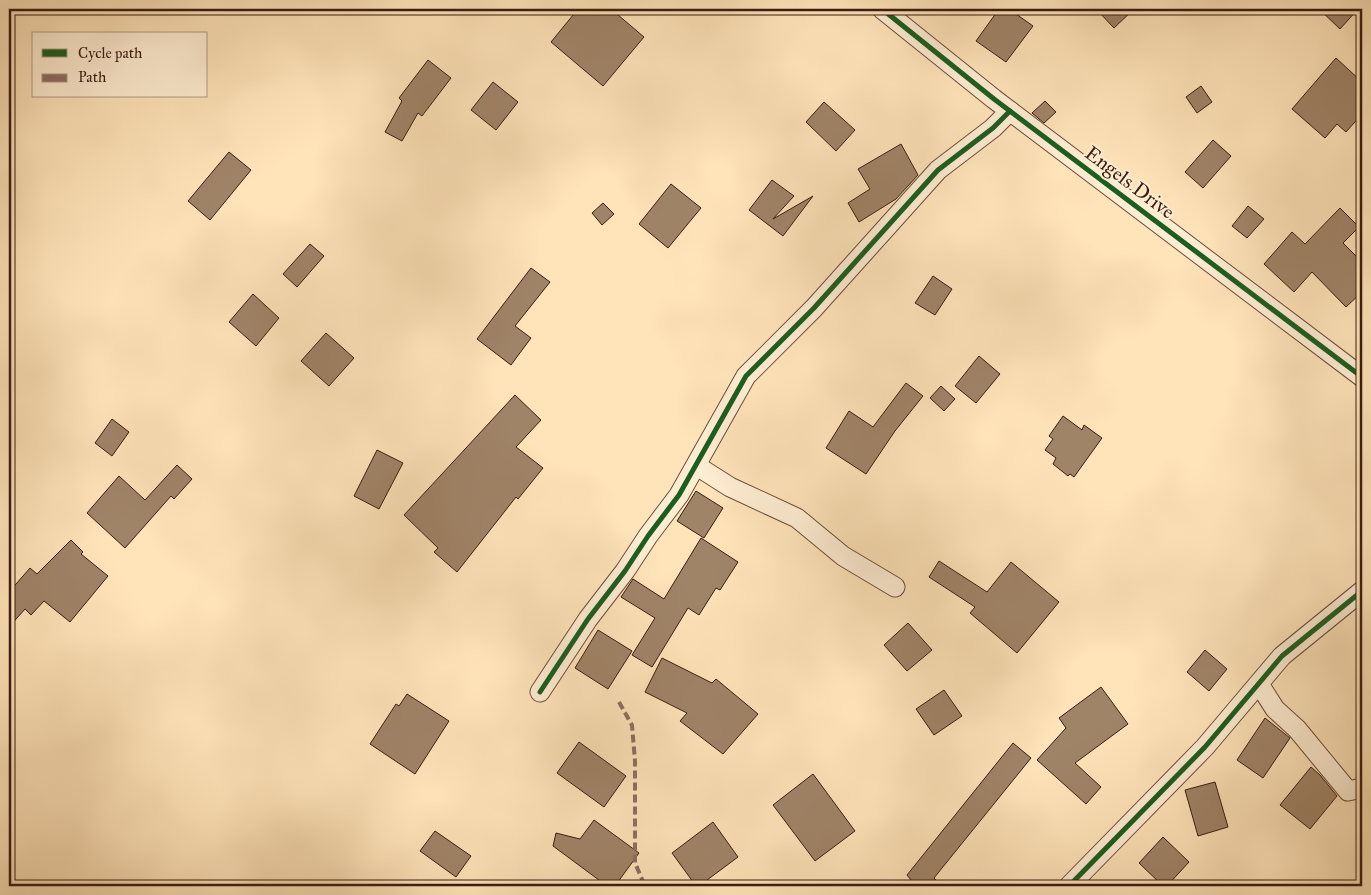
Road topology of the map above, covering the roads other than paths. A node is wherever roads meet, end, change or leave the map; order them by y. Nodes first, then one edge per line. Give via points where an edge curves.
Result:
1 (882, 9) edge
2 (1010, 111) junction
3 (1362, 376) edge
4 (697, 466) junction
5 (895, 587) dead end
6 (1362, 592) edge
7 (1258, 684) junction
8 (540, 692) dead end
9 (1362, 788) edge
10 (1069, 886) edge

1 - 2 street, Engels Drive
2 - 3 street, Engels Drive
2 - 4 street via 938,170 814,308 746,376
4 - 5 street via 730,487 797,518 843,556
4 - 8 street
6 - 7 street via 1282,656
7 - 9 street via 1275,709 1297,729 1348,791
7 - 10 street via 1206,747

